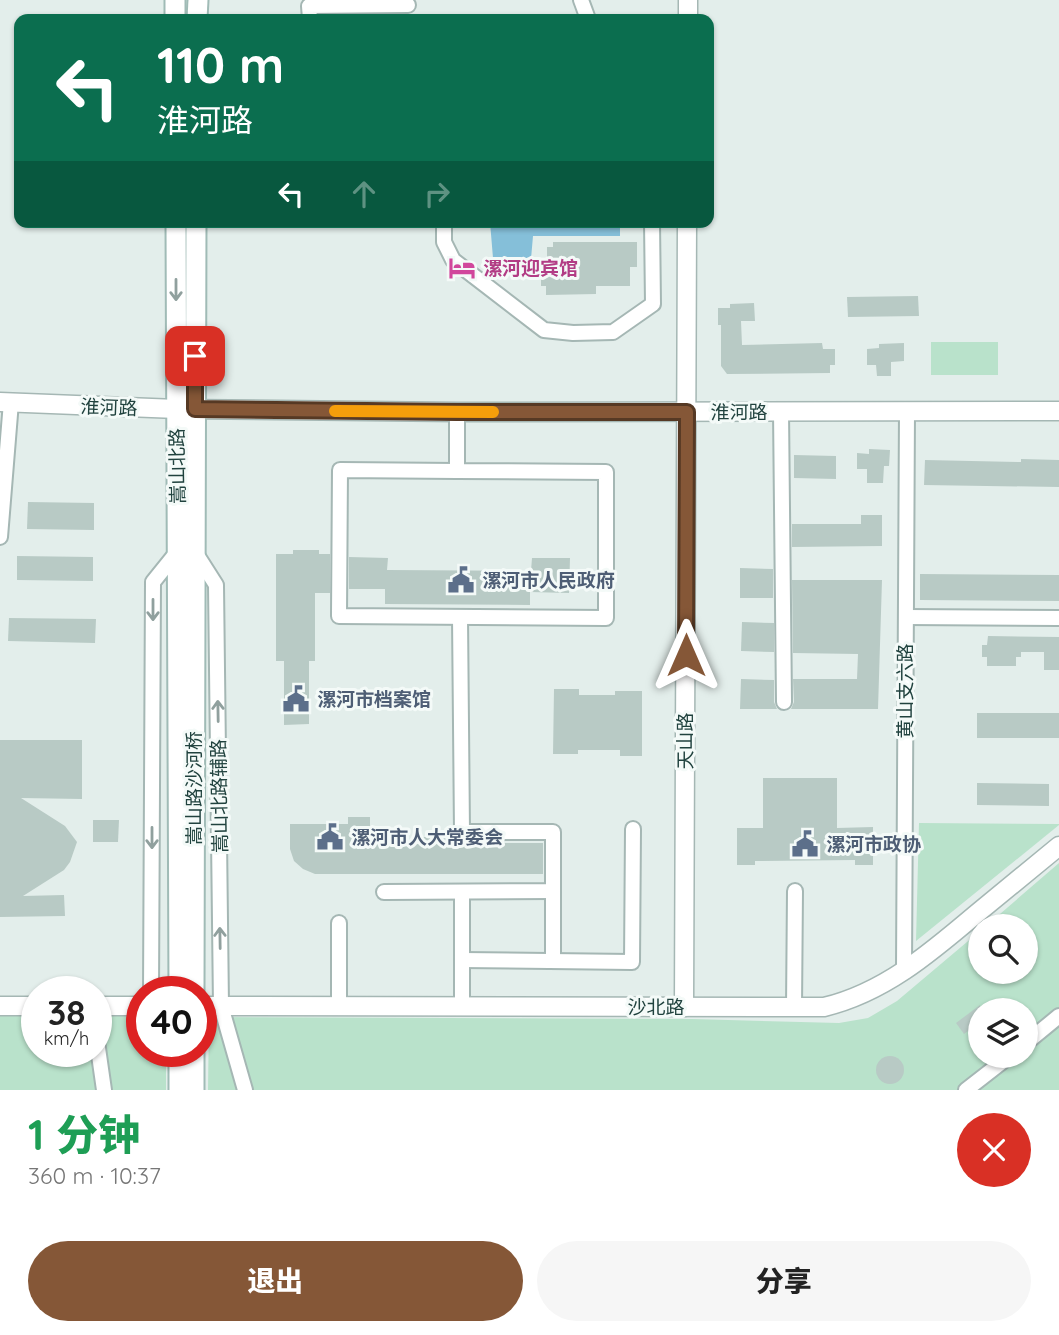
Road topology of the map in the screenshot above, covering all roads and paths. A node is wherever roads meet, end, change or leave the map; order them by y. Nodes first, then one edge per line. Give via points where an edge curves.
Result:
1 (408, 8) edge
2 (310, 14) edge
3 (176, 228) edge
4 (196, 228) edge
5 (444, 228) edge
6 (652, 228) edge
7 (687, 228) edge
8 (6, 402) edge
9 (186, 409) junction
10 (781, 411) junction
11 (906, 411) junction
12 (1059, 411) edge
13 (457, 412) junction
14 (687, 412) junction
15 (457, 471) junction
16 (0, 537) edge
17 (186, 551) junction
18 (186, 584) junction
19 (460, 617) junction
20 (906, 617) junction
21 (1059, 618) edge
22 (784, 702) dead end
23 (632, 829) dead end
24 (1059, 846) edge
25 (554, 891) junction
26 (795, 891) dead end
27 (384, 892) dead end
28 (462, 892) junction
29 (339, 923) dead end
30 (462, 960) junction
31 (554, 961) junction
32 (904, 970) junction
33 (151, 976) edge
34 (178, 976) edge
35 (194, 976) edge
36 (0, 1006) edge
37 (21, 1006) edge
38 (217, 1006) edge
39 (221, 1006) junction
40 (339, 1007) junction
41 (462, 1007) junction
42 (684, 1007) junction
43 (794, 1007) junction
44 (1059, 1016) edge
45 (1038, 1034) edge
46 (101, 1067) edge
47 (178, 1067) edge
48 (194, 1067) edge
49 (994, 1068) edge
50 (104, 1090) edge
51 (178, 1090) edge
52 (194, 1090) edge
53 (245, 1090) edge
54 (966, 1090) edge

1 - 2 street via 309,6
3 -> 9 main road, 嵩山北路
4 - 9 main road, 嵩山北路
5 - 6 street via 444,242 453,260 544,330 573,333 612,332 653,304
7 - 14 street, 天山路
8 - 9 street, 淮河路
8 - 16 street
9 - 13 street, 淮河路
9 - 17 main road, 嵩山北路
10 - 11 street, 淮河路
10 - 14 street, 淮河路
10 - 22 street
11 - 12 street, 淮河路
11 - 20 street, 黄山支六路
13 - 14 street, 淮河路
13 - 15 street
14 - 42 street, 天山路
15 - 19 street via 340,470 339,616
15 - 19 street via 606,472 606,618
17 - 18 main road, 嵩山北路
17 -> 33 street via 153,582
39 -> 17 street, 嵩山北路辅路 via 216,585
18 - 34 main road, 嵩山路沙河桥
18 - 35 main road, 嵩山路沙河桥
19 - 25 street via 462,832 554,832
20 - 21 street
20 - 32 street, 黄山支六路
23 - 31 street via 632,962
24 - 32 street, 沙北路
25 - 28 street
25 - 31 street
26 - 43 street
27 - 28 street
28 - 30 street
29 - 40 street
30 - 31 street
30 - 41 street
32 - 43 street, 沙北路 via 846,1002
36 - 37 street
38 - 39 street, 沙北路
39 - 40 street, 沙北路
39 - 53 street, 嵩山北路辅路
40 - 41 street, 沙北路
41 - 42 street, 沙北路
42 - 43 street, 沙北路
44 - 45 street
46 - 50 street
47 - 51 main road
48 - 52 main road
49 - 54 street

